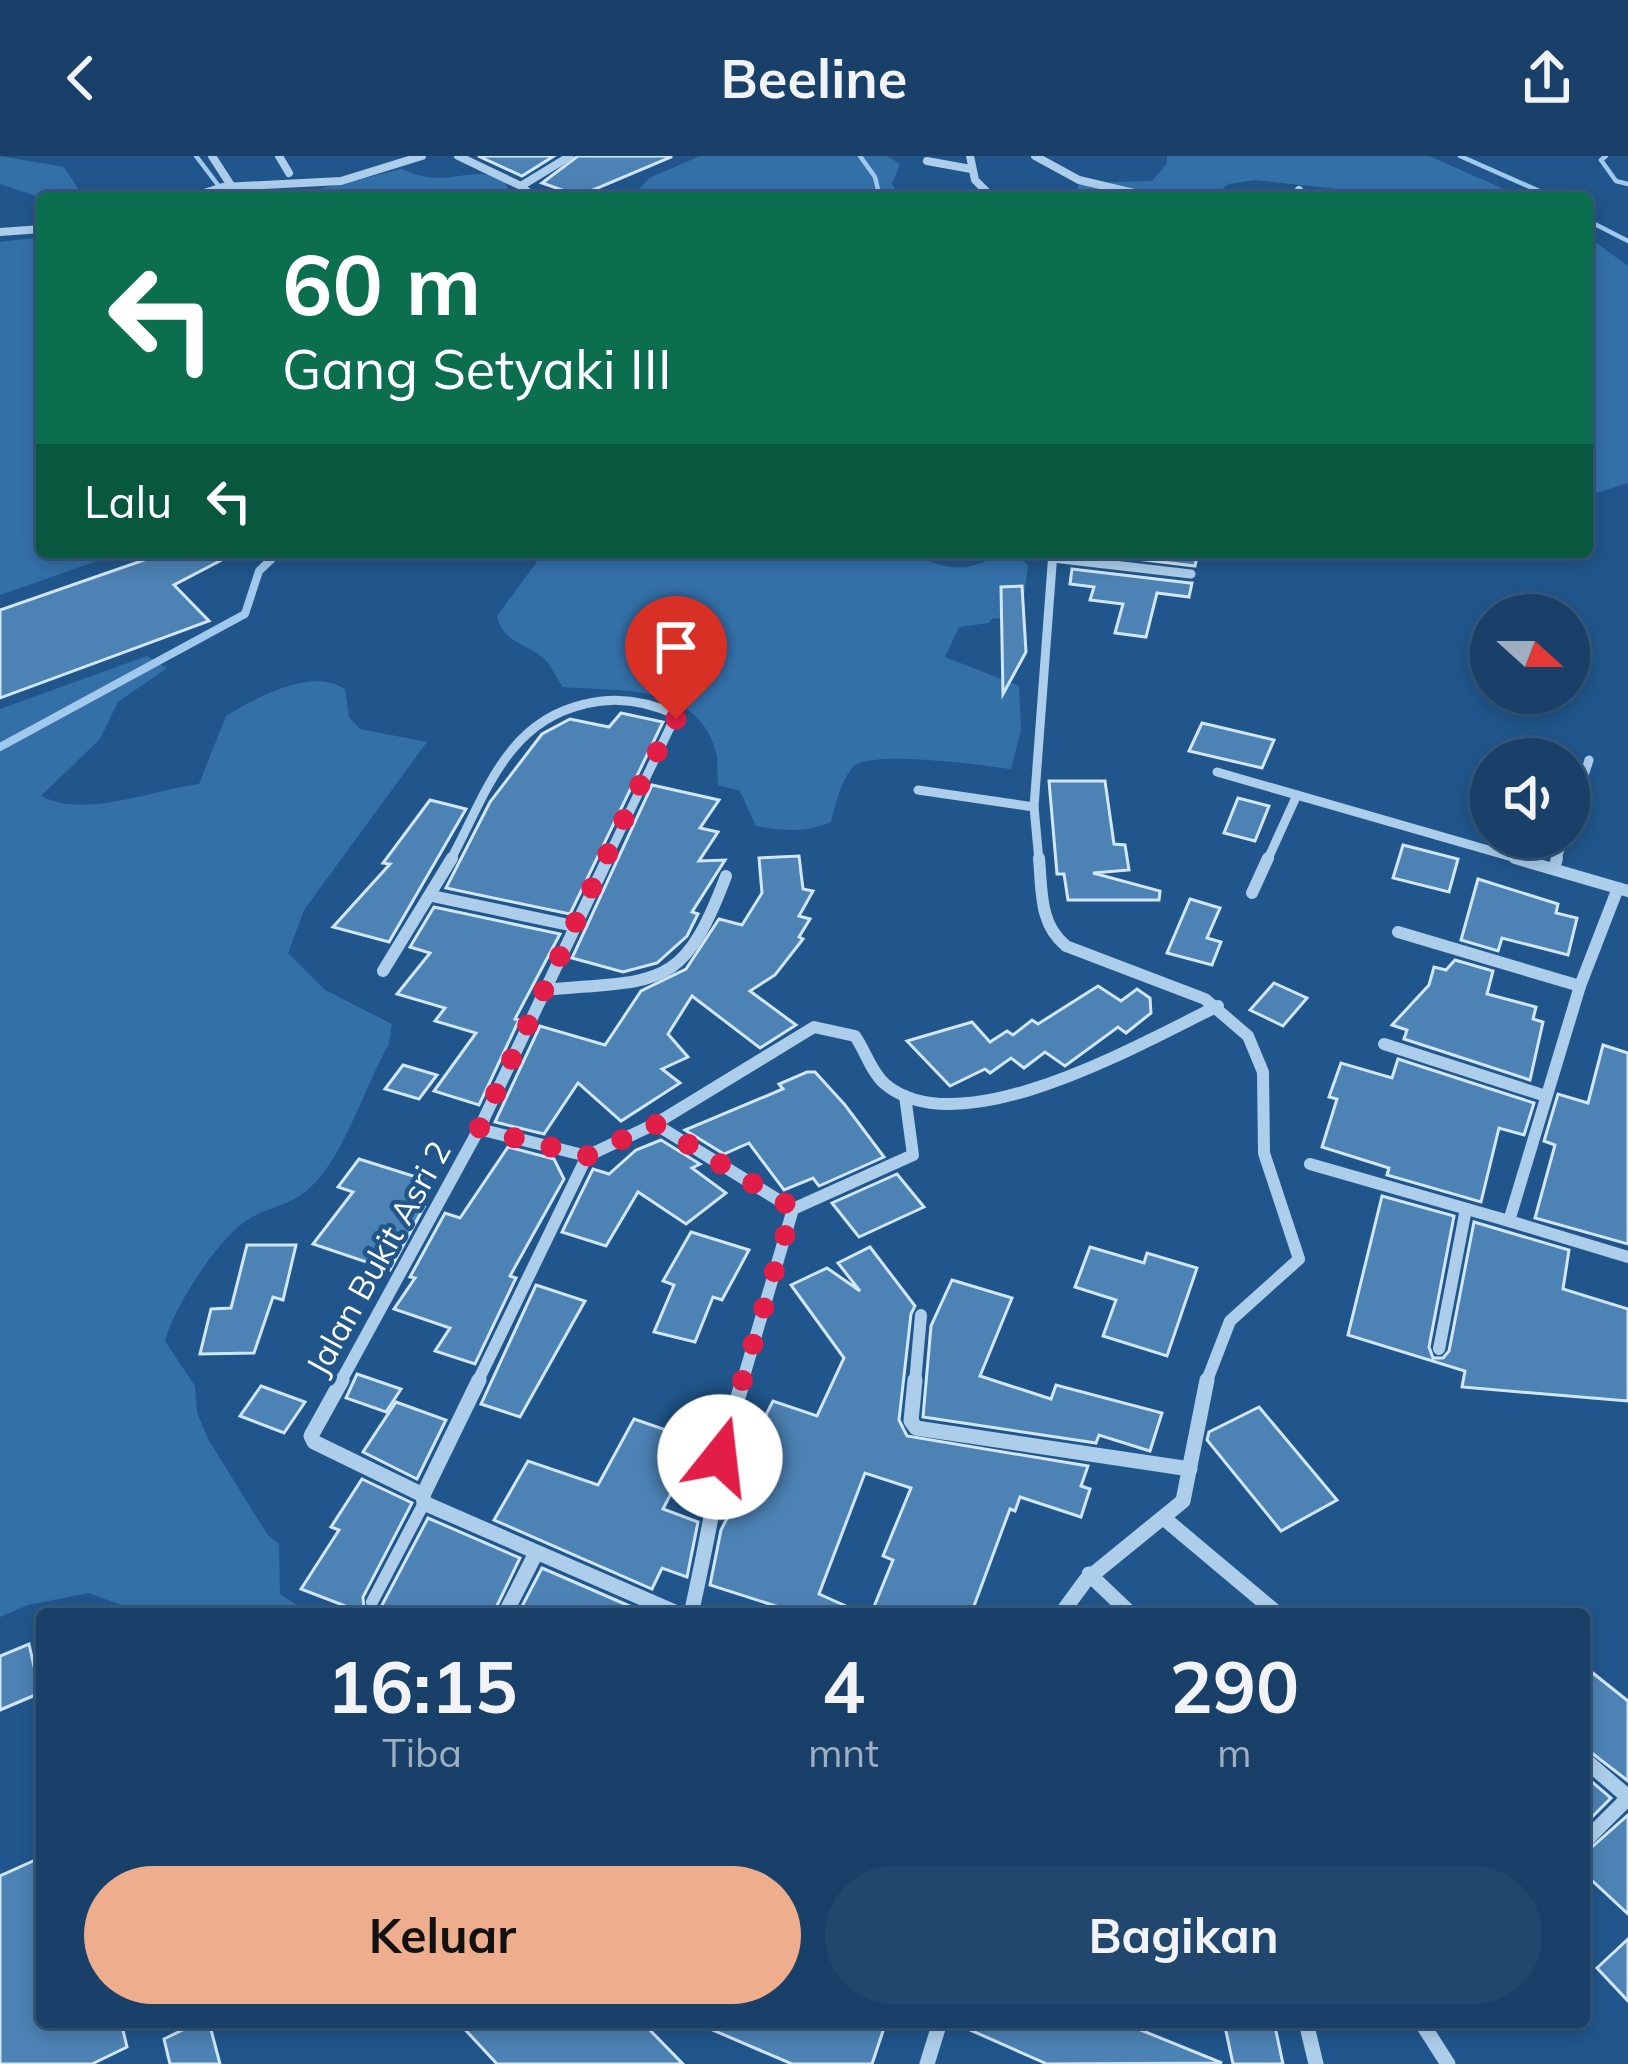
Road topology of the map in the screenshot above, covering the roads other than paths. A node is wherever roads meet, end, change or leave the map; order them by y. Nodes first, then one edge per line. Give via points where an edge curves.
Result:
1 (212, 156) edge
2 (279, 156) edge
3 (422, 156) edge
4 (458, 156) edge
5 (570, 156) edge
6 (970, 156) edge
7 (1035, 156) edge
8 (927, 161) dead end
9 (971, 169) junction
10 (290, 173) dead end
11 (520, 186) junction
12 (227, 187) junction
13 (203, 192) edge
14 (528, 192) edge
15 (984, 192) edge
16 (1130, 192) edge
17 (36, 229) edge
18 (0, 232) edge
19 (1053, 558) edge
20 (1075, 558) edge
21 (1191, 574) dead end
22 (1217, 772) dead end
23 (918, 790) dead end
24 (1297, 795) junction
25 (1034, 807) junction
26 (1557, 858) edge
27 (1554, 869) junction
28 (726, 876) dead end
29 (1623, 889) edge
30 (1252, 892) dead end
31 (432, 896) junction
32 (574, 926) junction
33 (1398, 932) dead end
34 (383, 971) dead end
35 (1580, 986) junction
36 (544, 990) junction
37 (1218, 1006) junction
38 (1384, 1044) dead end
39 (905, 1096) junction
40 (1546, 1096) junction
41 (655, 1124) junction
42 (479, 1129) junction
43 (587, 1156) junction
44 (1310, 1164) dead end
45 (793, 1208) junction
46 (1466, 1209) junction
47 (1509, 1221) junction
48 (1628, 1257) edge
49 (921, 1315) dead end
50 (1439, 1349) dead end
51 (1190, 1469) junction
52 (423, 1499) junction
53 (1166, 1520) junction
54 (536, 1553) junction
55 (1089, 1574) junction
56 (372, 1602) dead end
57 (508, 1608) edge
58 (666, 1608) edge
59 (692, 1608) edge
60 (1065, 1608) edge
61 (1125, 1608) edge
62 (1271, 1608) edge
63 (1590, 1764) edge
64 (1628, 1797) edge
65 (1590, 1836) edge
66 (938, 2028) edge
67 (1307, 2028) edge
68 (1425, 2028) edge
69 (928, 2064) edge
70 (1316, 2064) edge
71 (1448, 2064) edge

1 - 12 street
2 - 10 street
3 - 12 street via 341,181
4 - 11 street
5 - 11 street
6 - 9 street
7 - 16 street via 1079,180
8 - 9 street
9 - 15 street
11 - 14 street
12 - 13 street
17 - 18 street
19 - 25 street
20 - 21 street
22 - 24 street
23 - 25 street
24 - 27 street
24 - 30 street
25 - 37 street via 1051,934
26 - 27 street
27 - 29 street
28 - 36 street via 701,937 665,975
29 - 35 street
31 - 32 street
31 - 32 street, Jalan Bukit Asri 2 via 514,741 537,721 565,706 665,707 676,715
31 - 34 street
32 - 36 street, Jalan Bukit Asri 2
33 - 35 street
35 - 40 street
36 - 42 street, Jalan Bukit Asri 2
37 - 39 street via 1029,1093 961,1104
37 - 51 street via 1260,1058 1263,1148 1299,1258 1227,1325
38 - 40 street
39 - 41 street via 882,1082 855,1036 814,1027
39 - 45 street via 914,1154
40 - 47 street
41 - 43 street
41 - 45 street
42 - 43 street
42 - 52 street, Jalan Bukit Asri 2 via 311,1436
43 - 52 street
44 - 46 street
45 - 59 street via 720,1457
46 - 47 street
46 - 50 street
47 - 48 street
49 - 51 street via 916,1428
51 - 53 street via 1183,1501
52 - 54 street
52 - 56 lane
53 - 55 street
53 - 62 street
54 - 57 street
54 - 58 street
55 - 60 street
55 - 61 street
63 - 64 street
64 - 65 street
66 - 69 street
67 - 70 street
68 - 71 street

